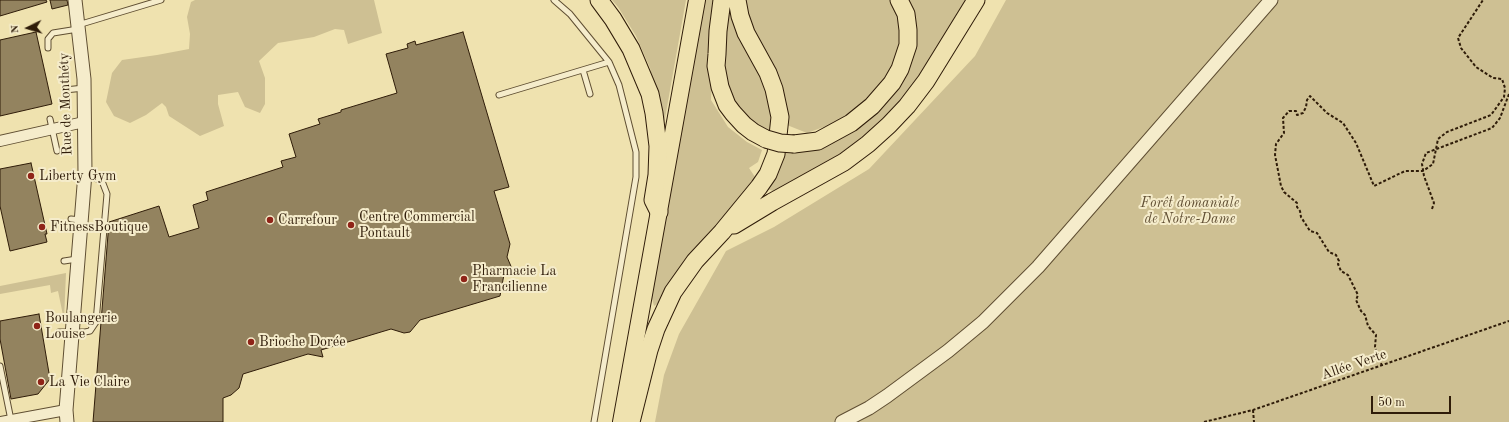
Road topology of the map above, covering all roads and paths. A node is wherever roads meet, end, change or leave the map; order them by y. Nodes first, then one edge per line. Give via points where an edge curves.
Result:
1 (75, 0) edge
2 (161, 0) edge
3 (554, 0) edge
4 (599, 0) edge
5 (697, 0) edge
6 (722, 0) edge
7 (737, 0) edge
8 (899, 0) edge
9 (976, 0) edge
10 (1271, 0) edge
11 (1483, 0) edge
12 (78, 27) junction
13 (48, 48) dead end
14 (609, 62) junction
15 (583, 70) junction
16 (84, 88) junction
17 (65, 90) dead end
18 (590, 94) dead end
19 (1509, 94) edge
20 (499, 95) dead end
21 (50, 119) dead end
22 (84, 122) junction
23 (52, 129) junction
24 (0, 141) edge
25 (1436, 150) junction
26 (57, 151) dead end
27 (1423, 171) junction
28 (85, 173) junction
29 (1432, 209) dead end
30 (659, 212) junction
31 (722, 232) junction
32 (78, 259) junction
33 (64, 262) dead end
34 (1509, 321) edge
35 (59, 332) dead end
36 (72, 333) junction
37 (0, 366) edge
38 (1382, 366) junction
39 (1253, 410) junction
40 (66, 416) edge
41 (6, 421) edge
42 (594, 422) edge
43 (621, 422) edge
44 (631, 422) edge
45 (842, 422) edge
46 (1204, 422) edge
47 (1254, 422) edge

1 - 12 street, Rue de Monthéty
2 - 12 lane
3 - 14 lane via 570,14
4 - 30 highway via 632,49 650,94 658,146 653,200
5 - 30 main road
6 - 8 highway, bridge via 717,60 720,87 727,105 753,132 766,139 794,144 818,141 851,123 872,106 892,83 908,45 906,14
7 - 31 highway via 746,33 772,81 779,130 776,154 768,174
9 - 31 highway via 933,72 889,125 844,162
10 - 45 street via 1038,267 983,322 887,396
11 - 25 path via 1458,38 1461,48 1476,67 1493,78 1502,79 1504,97 1491,116 1447,132 1438,139
12 - 13 lane via 53,33 48,39
12 - 16 street, Rue de Monthéty
14 - 15 lane
14 - 42 lane via 620,85 637,160
15 - 18 lane
15 - 20 lane
16 - 17 lane
16 - 22 street, Rue de Monthéty
19 - 25 path via 1500,118 1492,128
21 - 23 lane
22 - 23 street
22 - 28 street, Rue de Monthéty
23 - 24 street
23 - 26 lane
25 - 27 path via 1433,164
25 - 27 path via 1426,153 1422,164
27 - 29 path via 1434,203
27 - 38 path via 1405,171 1374,186 1356,143 1343,123 1327,113 1310,96 1303,113 1297,115 1296,111 1289,111 1283,118 1284,133 1276,144 1275,155 1281,186 1297,203 1301,217 1310,231 1317,233 1329,252 1336,255 1341,271 1348,275 1358,295 1356,300 1361,311 1368,326 1376,335 1375,347
28 - 32 street, Rue de Monthéty via 76,219
28 - 36 lane via 102,181 107,194 96,322 90,331
30 - 43 main road
31 - 44 highway via 695,261 673,292 649,350
32 - 33 lane
32 - 36 street, Rue de Monthéty
34 - 38 path, Allée Verte
35 - 36 lane
36 - 40 street, Rue de Monthéty
37 - 41 lane
38 - 39 path, Allée Verte
39 - 46 path, Allée Verte
39 - 47 path
40 - 41 street

